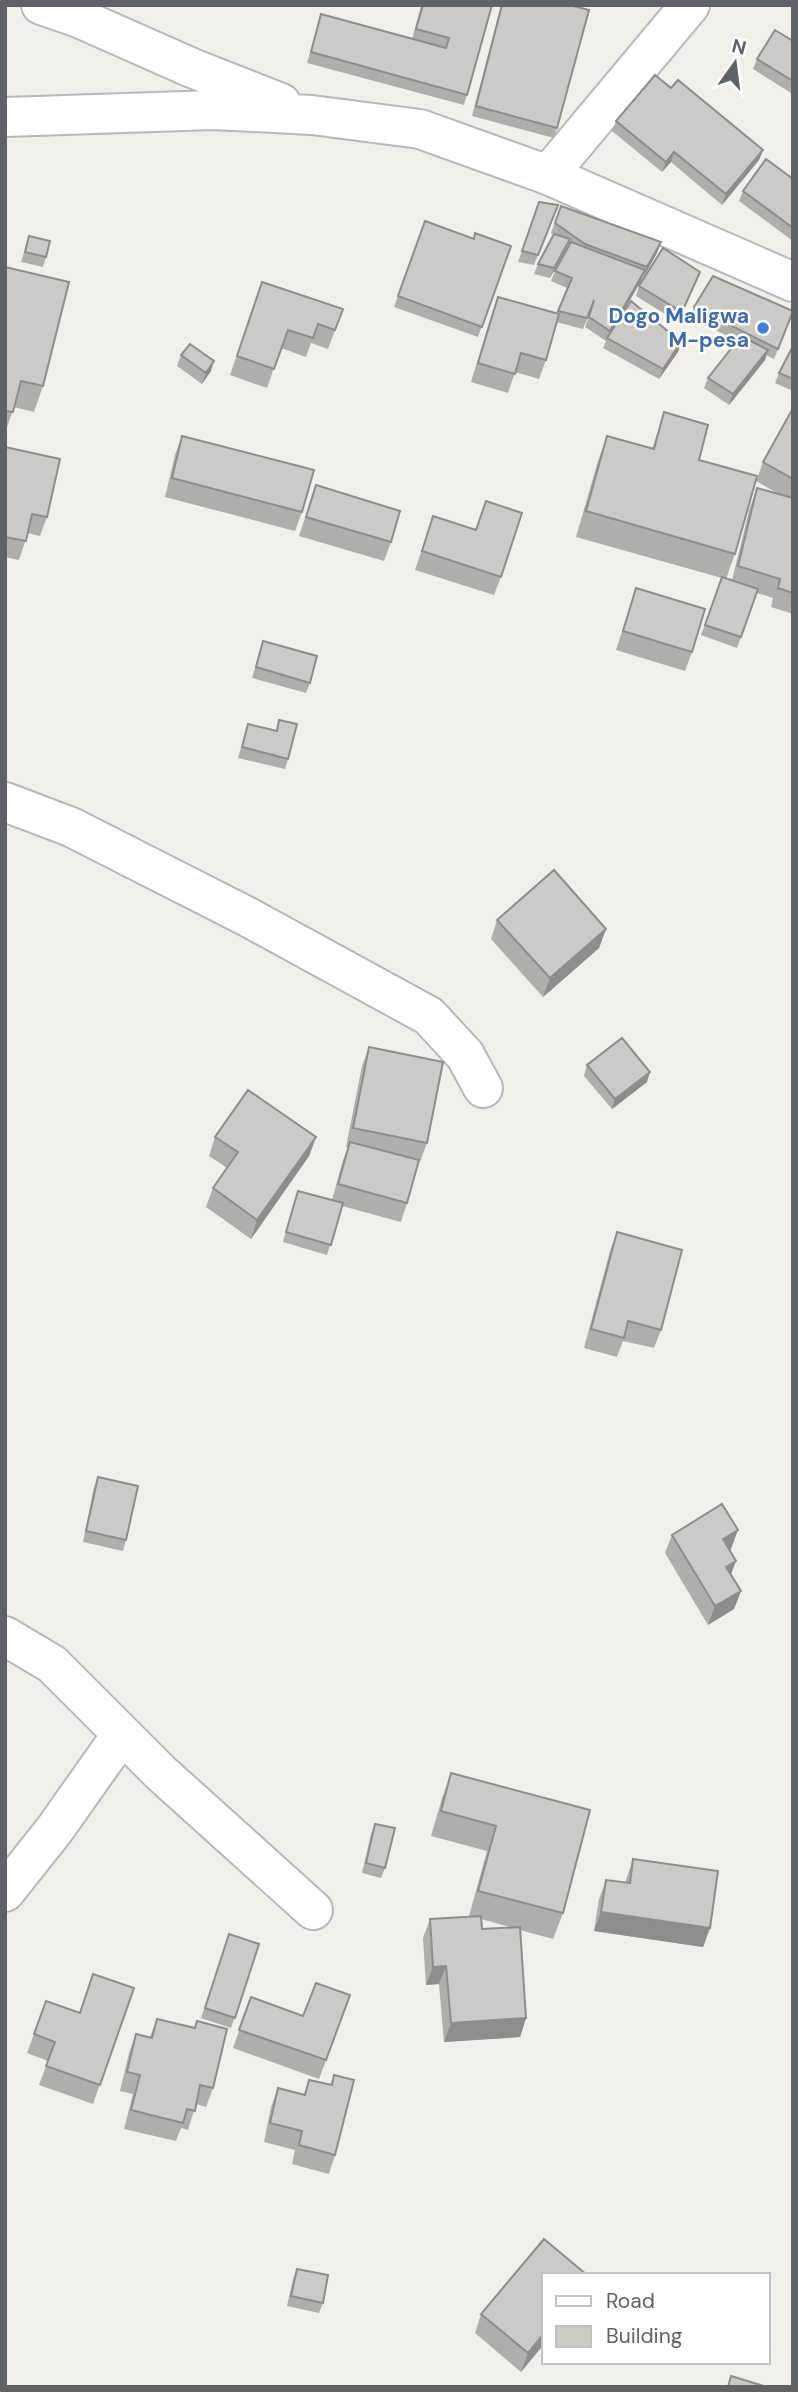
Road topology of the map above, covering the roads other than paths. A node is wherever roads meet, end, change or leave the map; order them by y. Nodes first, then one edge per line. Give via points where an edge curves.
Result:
1 (41, 5) edge
2 (690, 5) edge
3 (312, 115) junction
4 (5, 117) edge
5 (548, 175) junction
6 (793, 282) edge
7 (5, 802) edge
8 (483, 1088) dead end
9 (5, 1636) edge
10 (122, 1734) junction
11 (5, 1892) edge
12 (313, 1910) dead end

1 - 3 street
2 - 5 street
3 - 4 street via 214,110
3 - 5 street via 420,130
5 - 6 street
7 - 8 street via 71,827 429,1016 465,1055
9 - 10 street via 52,1664
10 - 11 street
10 - 12 street

